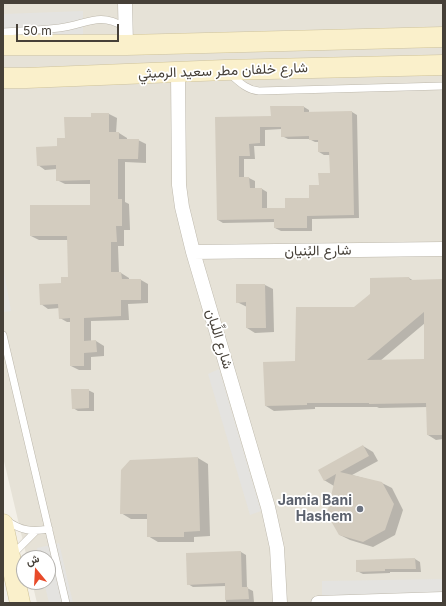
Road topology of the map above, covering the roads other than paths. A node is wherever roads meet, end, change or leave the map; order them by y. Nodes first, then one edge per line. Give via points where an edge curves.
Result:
1 (125, 3) edge
2 (3, 32) edge
3 (126, 36) junction
4 (443, 37) edge
5 (3, 45) edge
6 (443, 66) edge
7 (225, 70) junction
8 (178, 72) junction
9 (5, 78) edge
10 (443, 86) edge
11 (443, 249) edge
12 (193, 252) junction
13 (3, 334) edge
14 (3, 518) edge
15 (3, 524) edge
16 (49, 529) junction
17 (35, 532) junction
18 (11, 557) junction
19 (443, 599) edge
20 (20, 603) edge
21 (66, 603) edge
22 (280, 603) edge
23 (318, 603) edge

1 - 3 street
2 - 3 lane via 60,28 96,19 112,20
3 - 4 street, شارع خلفان مطر سعيد الرميثي
3 - 5 street, شارع خلفان مطر سعيد الرميثي
6 - 7 street, شارع خلفان مطر سعيد الرميثي
7 - 8 street, شارع خلفان مطر سعيد الرميثي
7 - 10 lane via 246,88 259,91
8 - 9 street, شارع خلفان مطر سعيد الرميثي
8 - 12 street, شارع اللِّبان via 179,186
11 - 12 street, شارع البُنيان
12 - 22 street, شارع اللِّبان via 268,507 277,548
13 - 16 lane
14 - 17 lane via 17,527
15 - 18 street
16 - 17 lane
16 - 21 lane
17 - 18 lane
18 - 20 street
19 - 23 street

